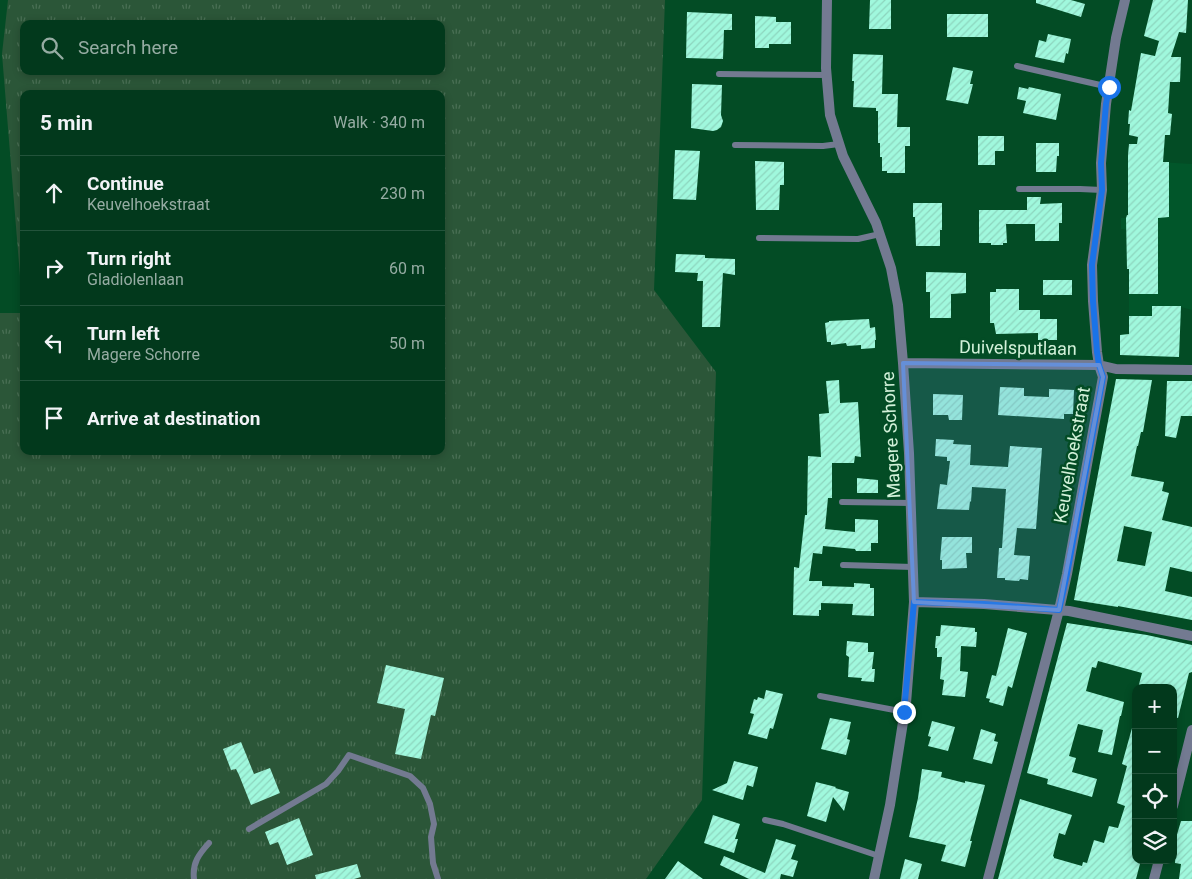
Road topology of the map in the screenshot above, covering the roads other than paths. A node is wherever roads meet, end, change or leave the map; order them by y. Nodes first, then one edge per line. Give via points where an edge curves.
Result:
1 (827, 0) edge
2 (1125, 0) edge
3 (1016, 66) dead end
4 (719, 74) dead end
5 (827, 74) junction
6 (1109, 87) junction
7 (839, 144) junction
8 (735, 145) dead end
9 (1019, 189) dead end
10 (1102, 190) junction
11 (880, 234) junction
12 (759, 238) dead end
13 (904, 363) junction
14 (1099, 365) junction
15 (1192, 370) edge
16 (842, 502) dead end
17 (910, 503) junction
18 (843, 565) dead end
19 (913, 567) junction
20 (914, 602) junction
21 (1059, 610) junction
22 (1192, 636) edge
23 (820, 696) dead end
24 (904, 712) junction
25 (1192, 730) edge
26 (1177, 790) edge
27 (765, 820) dead end
28 (249, 829) dead end
29 (209, 843) dead end
30 (879, 856) junction
31 (1158, 864) edge
32 (194, 879) edge
33 (438, 879) edge
34 (874, 879) edge
35 (988, 879) edge
36 (1154, 879) edge

1 - 5 street, Magere Schorre
2 - 6 street, Keuvelhoekstraat
3 - 6 lane
4 - 5 lane
5 - 7 street, Magere Schorre via 830,115
6 - 10 street, Keuvelhoekstraat via 1101,163
7 - 8 lane
7 - 11 street, Magere Schorre
9 - 10 lane
10 - 14 street, Keuvelhoekstraat via 1092,265
11 - 12 lane via 858,239
11 - 13 street, Magere Schorre via 898,305
13 - 14 street, Duivelsputlaan
13 - 17 street, Magere Schorre
14 - 15 street, Duivelsputlaan via 1116,369
14 - 21 street, Keuvelhoekstraat via 1103,377
16 - 17 lane
17 - 19 street, Magere Schorre
18 - 19 lane
19 - 20 street, Magere Schorre
20 - 21 street
20 - 24 street, Magere Schorre
21 - 22 street
21 - 35 street, Keuvelhoekstraat
23 - 24 lane
24 - 30 street, Magere Schorre
25 - 26 street
27 - 30 lane
28 - 33 lane via 326,784 349,755 410,776 423,788 434,824 430,837
29 - 32 lane via 198,855
30 - 34 street, Magere Schorre
31 - 36 street

